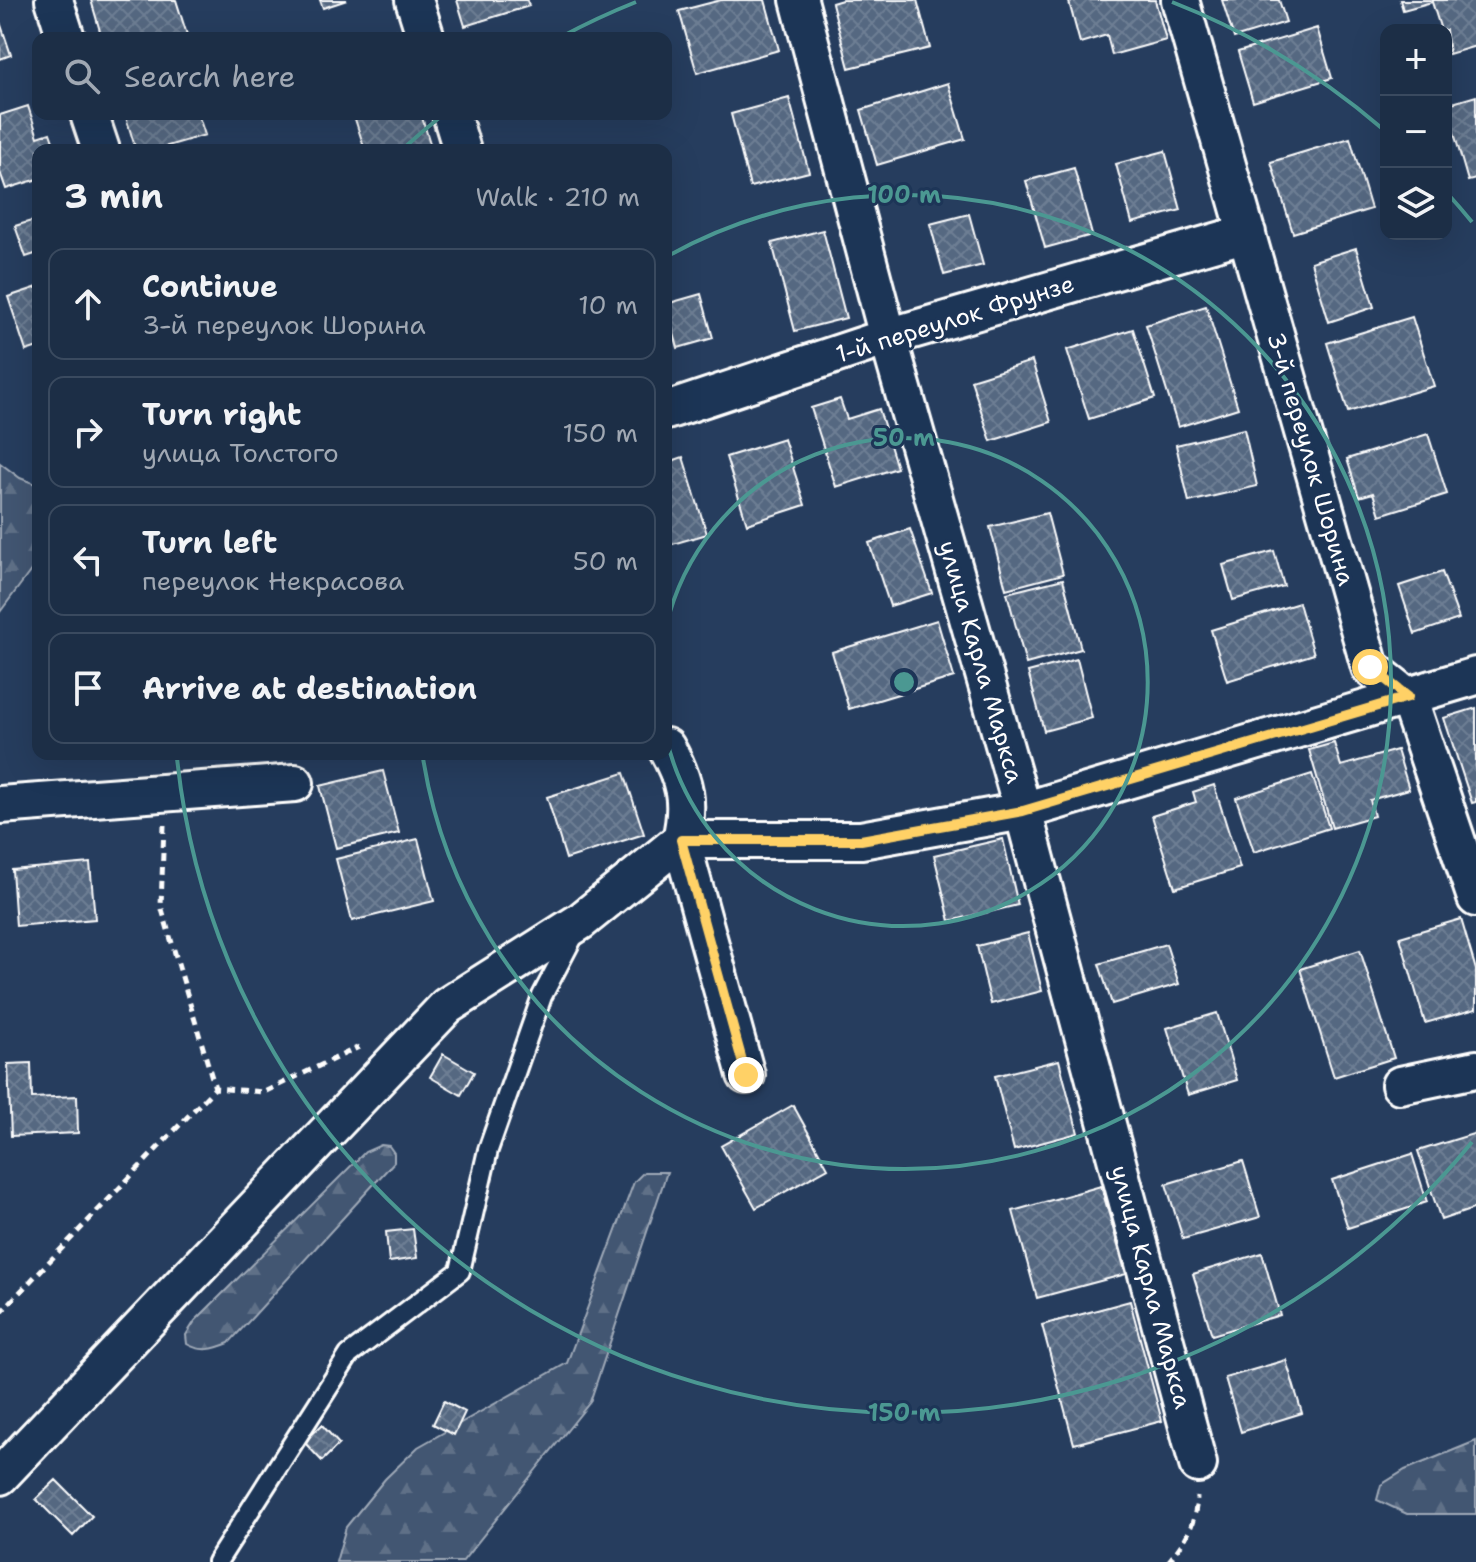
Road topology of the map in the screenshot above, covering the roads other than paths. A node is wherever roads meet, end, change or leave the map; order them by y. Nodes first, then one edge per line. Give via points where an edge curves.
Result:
1 (54, 0) edge
2 (414, 0) edge
3 (799, 0) edge
4 (1180, 0) edge
5 (64, 32) edge
6 (424, 32) edge
7 (91, 120) edge
8 (453, 120) edge
9 (99, 144) edge
10 (460, 144) edge
11 (1247, 233) junction
12 (888, 337) junction
13 (672, 409) edge
14 (1476, 676) edge
15 (1408, 697) junction
16 (672, 757) edge
17 (295, 783) dead end
18 (0, 805) edge
19 (1023, 811) junction
20 (681, 840) junction
21 (1476, 898) edge
22 (581, 921) junction
23 (1476, 1069) edge
24 (746, 1075) dead end
25 (1400, 1085) dead end
26 (1198, 1464) road end
27 (0, 1476) edge
28 (217, 1562) edge

1 - 5 street
2 - 6 street
3 - 12 street, улица Карла Маркса
4 - 11 street, 3-й переулок Шорина
7 - 9 street
8 - 10 street
11 - 12 street, 1-й переулок Фрунзе
11 - 15 street, 3-й переулок Шорина via 1370,667
12 - 13 street, 1-й переулок Фрунзе
12 - 19 street, улица Карла Маркса
14 - 15 street
15 - 19 street
15 - 21 street
16 - 20 street via 688,812
17 - 18 street
19 - 20 street via 861,840
19 - 26 street, улица Карла Маркса
20 - 22 street
20 - 24 street
22 - 27 street via 447,1006
22 - 28 lane via 542,996 488,1150 460,1271 349,1355
23 - 25 street

